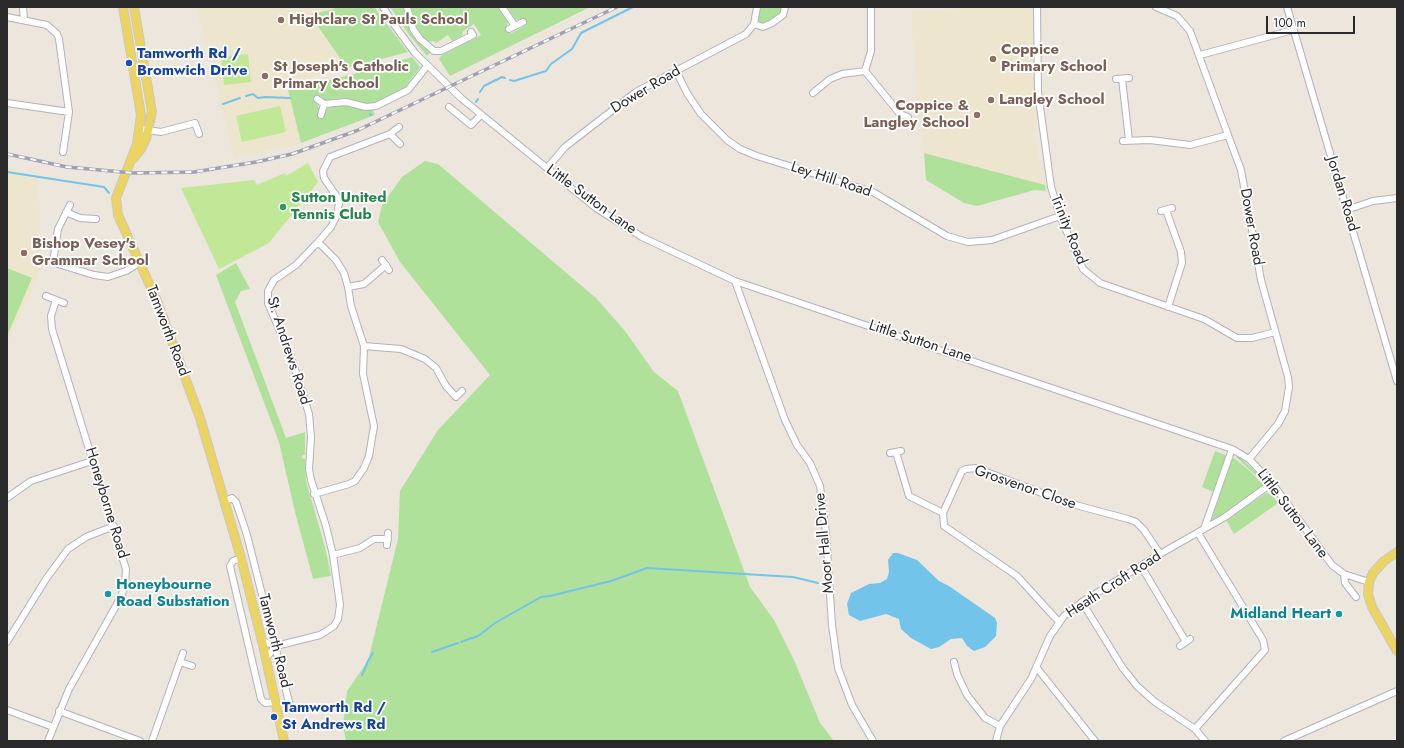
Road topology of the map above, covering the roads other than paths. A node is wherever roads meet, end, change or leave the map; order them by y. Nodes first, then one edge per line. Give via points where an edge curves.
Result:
1 (23, 7) edge
2 (123, 7) edge
3 (134, 7) edge
4 (383, 7) edge
5 (407, 7) edge
6 (502, 7) edge
7 (758, 7) edge
8 (785, 7) edge
9 (871, 7) edge
10 (1036, 7) edge
11 (1156, 7) edge
12 (1287, 7) edge
13 (7, 17) edge
14 (24, 20) junction
15 (523, 22) dead end
16 (754, 24) junction
17 (1293, 30) junction
18 (471, 32) dead end
19 (1200, 55) junction
20 (427, 66) junction
21 (676, 71) junction
22 (865, 71) junction
23 (1129, 78) dead end
24 (814, 89) dead end
25 (317, 99) dead end
26 (7, 103) edge
27 (324, 104) junction
28 (449, 107) dead end
29 (69, 112) junction
30 (321, 115) dead end
31 (481, 115) junction
32 (903, 124) dead end
33 (399, 127) dead end
34 (140, 129) junction
35 (149, 130) junction
36 (199, 134) dead end
37 (390, 134) junction
38 (1228, 135) junction
39 (400, 144) dead end
40 (61, 149) dead end
41 (129, 164) junction
42 (546, 168) junction
43 (1397, 198) edge
44 (70, 205) dead end
45 (1166, 209) dead end
46 (1346, 210) junction
47 (66, 212) junction
48 (1060, 216) junction
49 (96, 219) dead end
50 (318, 242) junction
51 (45, 260) dead end
52 (53, 262) junction
53 (140, 263) junction
54 (386, 265) dead end
55 (735, 281) junction
56 (348, 286) junction
57 (46, 296) dead end
58 (56, 300) junction
59 (64, 303) dead end
60 (1168, 307) junction
61 (1275, 332) junction
62 (364, 346) junction
63 (1397, 353) edge
64 (1390, 355) junction
65 (1397, 381) edge
66 (462, 391) dead end
67 (1232, 449) junction
68 (896, 452) dead end
69 (1249, 459) junction
70 (92, 460) junction
71 (1272, 483) junction
72 (314, 494) junction
73 (7, 498) edge
74 (224, 500) junction
75 (943, 513) junction
76 (114, 526) junction
77 (1201, 531) junction
78 (388, 539) dead end
79 (1397, 552) edge
80 (1160, 554) junction
81 (333, 555) junction
82 (241, 558) junction
83 (1141, 566) junction
84 (1344, 574) junction
85 (1369, 582) junction
86 (1356, 597) dead end
87 (1082, 602) junction
88 (1059, 622) junction
89 (262, 641) junction
90 (7, 642) edge
91 (1185, 642) dead end
92 (276, 646) junction
93 (1397, 651) edge
94 (183, 653) dead end
95 (266, 658) junction
96 (180, 662) junction
97 (954, 662) dead end
98 (192, 666) dead end
99 (1037, 668) junction
100 (1397, 691) edge
101 (296, 699) dead end
102 (289, 701) junction
103 (276, 702) junction
104 (7, 710) edge
105 (291, 710) dead end
106 (59, 711) junction
107 (1000, 726) junction
108 (53, 727) junction
109 (1195, 729) junction
110 (48, 741) edge
111 (140, 741) edge
112 (152, 741) edge
113 (284, 741) edge
114 (874, 741) edge
115 (996, 741) edge
116 (1095, 741) edge
117 (1205, 741) edge
118 (1284, 741) edge

1 - 14 street
2 - 34 main road, Tamworth Road via 141,115
3 - 35 main road, Tamworth Road via 151,102
4 - 20 street, Little Sutton Lane
5 - 18 street via 413,29 425,45 434,51 441,51 473,35
6 - 15 street via 512,28
7 - 16 street
8 - 16 street via 784,15 772,23 763,27
9 - 22 street via 871,51
10 - 48 street, Trinity Road via 1040,119 1051,187
11 - 19 street, Dower Road via 1181,19 1190,31
12 - 17 street, Jordan Road
13 - 14 street
14 - 29 street via 47,25 57,34
16 - 21 street, Dower Road via 739,39
17 - 19 street
17 - 46 street, Jordan Road
19 - 38 street, Dower Road
20 - 27 street via 408,90 376,106 366,107 346,102
20 - 31 street, Little Sutton Lane
21 - 42 street, Dower Road via 636,92 609,112 564,147
21 - 48 street, Ley Hill Road via 701,114 712,127 736,146 757,156 868,190 947,236 968,242 992,240
22 - 24 street via 842,74
22 - 32 street via 900,114 906,116
23 - 38 street via 1119,79 1126,141 1150,140 1190,145
25 - 27 street
26 - 29 street
27 - 30 street
28 - 31 street via 471,125
29 - 40 street
31 - 42 street, Little Sutton Lane
33 - 37 street, St. Andrews Road
34 - 35 street
34 - 41 main road, Tamworth Road
35 - 36 street via 161,132 195,123
35 - 41 main road, Tamworth Road via 141,149
37 - 39 street
37 - 50 street, St. Andrews Road via 336,154 326,162 324,178 337,197 339,209 331,228
38 - 61 street, Dower Road via 1241,170 1261,280
41 - 53 main road, Tamworth Road via 118,189 116,205 120,224
42 - 55 street, Little Sutton Lane via 596,208 636,233
43 - 46 street via 1373,201
44 - 47 street
45 - 60 street via 1181,252 1182,263
46 - 64 street, Jordan Road
47 - 49 street via 80,218
47 - 52 street via 56,237
48 - 60 street, Trinity Road via 1083,269 1094,280
50 - 56 street via 336,260
50 - 72 street, St. Andrews Road via 296,265 274,280 267,297 291,357 309,414 310,469
51 - 52 street
52 - 53 street via 108,277
53 - 74 main road, Tamworth Road via 172,337 200,418
54 - 56 street via 364,284
55 - 67 street, Little Sutton Lane
55 - 114 street, Moor Hall Drive via 784,420 810,463 820,486 838,668 852,705
56 - 62 street via 351,306
57 - 58 street
58 - 59 street
58 - 70 street, Honeyborne Road via 51,316 52,329
60 - 61 street, Trinity Road via 1204,319 1237,338 1252,338
61 - 69 street, Dower Road via 1288,377 1286,411
62 - 66 street via 401,349 425,359 436,368 456,397
62 - 72 street via 363,374 374,426 369,456 360,475 349,484
63 - 64 street
64 - 65 street, Jordan Road
67 - 69 street, Little Sutton Lane
67 - 77 street
68 - 75 street via 909,496
69 - 71 street, Little Sutton Lane
70 - 73 street via 31,481
70 - 76 street, Honeyborne Road
71 - 77 street, Heath Croft Road
71 - 84 street, Little Sutton Lane via 1332,565
72 - 81 street, St. Andrews Road
74 - 82 main road, Tamworth Road
74 - 92 street, Tamworth Road via 232,498 236,502
75 - 80 street, Grosvenor Close via 962,471 976,468 1068,503 1136,522
75 - 88 street via 942,522 947,530 1017,576
76 - 90 street via 86,537 68,549 46,578
76 - 106 street, Honeyborne Road via 126,569 125,585 121,597
77 - 80 street, Heath Croft Road
77 - 109 street via 1263,640 1265,650
78 - 81 street via 374,539 360,548
79 - 85 main road via 1376,568
80 - 83 street, Heath Croft Road
81 - 92 street, St. Andrews Road via 340,605 334,626 320,635
82 - 89 main road, Tamworth Road
82 - 103 street, Tamworth Road via 233,561 230,566 259,692 263,702
83 - 87 street, Heath Croft Road
83 - 91 street
84 - 85 street, Little Sutton Lane
84 - 86 street, Little Sutton Lane via 1345,582
85 - 93 main road via 1370,602
87 - 88 street, Heath Croft Road
87 - 109 street via 1122,667 1137,686 1155,702
88 - 99 street, Heath Croft Road via 1050,636
89 - 92 street
89 - 95 main road, Tamworth Road
92 - 95 street
92 - 102 street, Tamworth Road
94 - 96 street
95 - 103 main road, Tamworth Road
96 - 98 street
96 - 112 street
97 - 107 street via 967,695 985,718
99 - 107 street, Heath Croft Road
99 - 116 street
100 - 118 street
101 - 102 street, Tamworth Road
102 - 105 street, Tamworth Road
103 - 113 main road, Tamworth Road
104 - 108 street
106 - 108 street, Honeyborne Road
106 - 111 street
107 - 115 street, Heath Croft Road
108 - 110 street, Honeyborne Road
109 - 117 street

